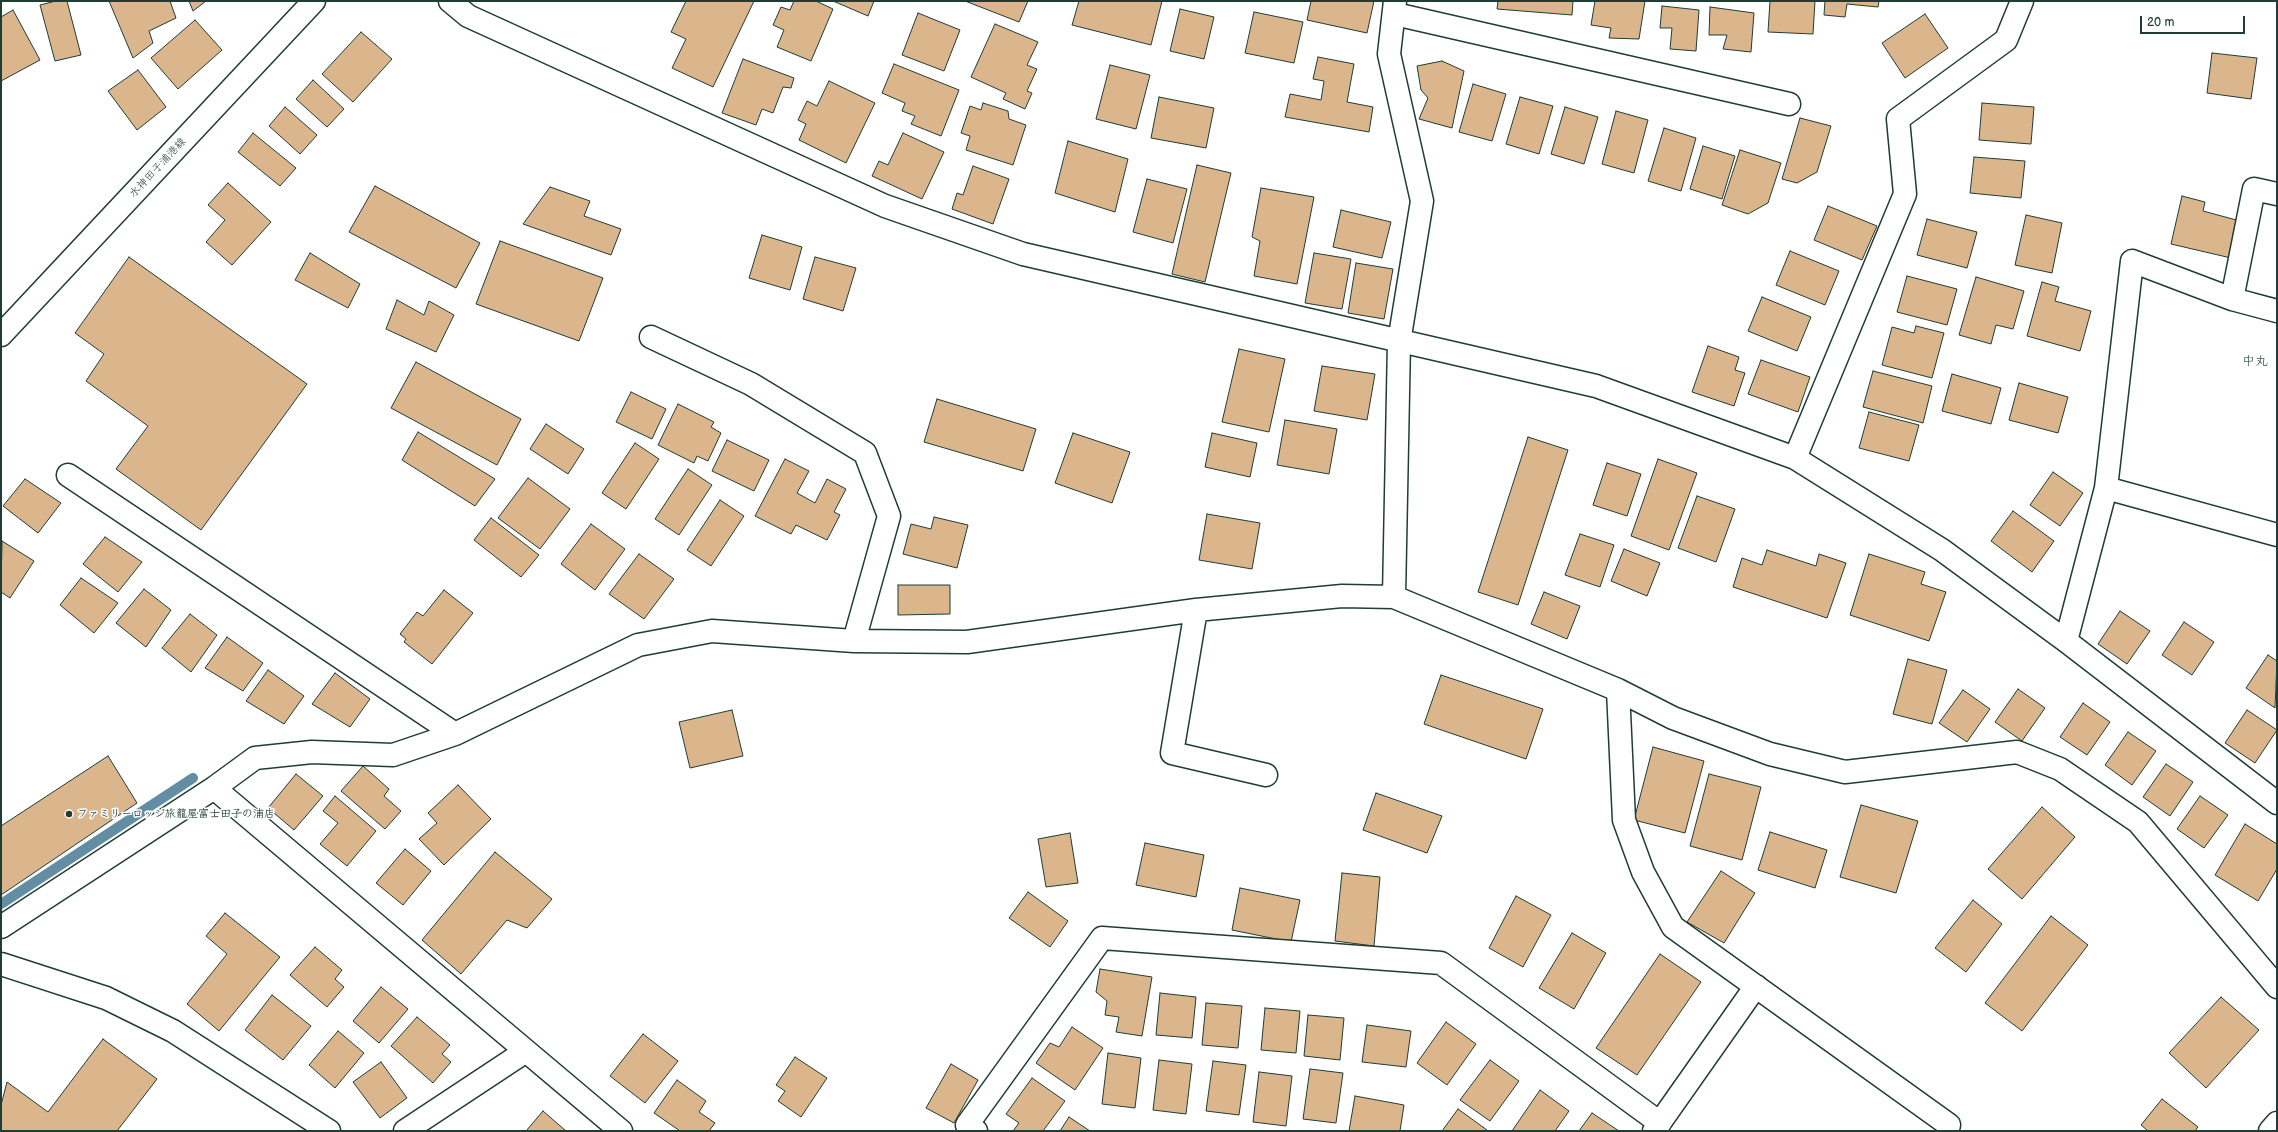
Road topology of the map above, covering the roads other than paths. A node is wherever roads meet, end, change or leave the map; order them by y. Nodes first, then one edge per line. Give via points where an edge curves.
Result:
1 (314, 1) edge
2 (450, 1) edge
3 (2022, 1) edge
4 (1395, 7) edge
5 (1789, 104) dead end
6 (2277, 194) edge
7 (2232, 299) junction
8 (2277, 311) edge
9 (1, 335) edge
10 (651, 337) dead end
11 (1400, 342) junction
12 (1795, 458) junction
13 (68, 475) dead end
14 (2106, 488) junction
15 (2277, 535) edge
16 (1394, 597) junction
17 (1196, 610) junction
18 (854, 641) junction
19 (2066, 641) junction
20 (1618, 690) junction
21 (455, 734) junction
22 (1266, 775) dead end
23 (214, 788) junction
24 (2277, 803) edge
25 (1, 927) edge
26 (1, 964) edge
27 (1756, 986) junction
28 (2277, 988) edge
29 (526, 1051) junction
30 (2277, 1123) edge
31 (1949, 1125) dead end
32 (1657, 1127) edge
33 (330, 1131) edge
34 (405, 1131) edge
35 (621, 1131) edge
36 (976, 1131) edge
37 (2270, 1131) edge

1 - 9 street, 水神田子浦港線
2 - 11 street via 468,16 885,206 1023,254
3 - 12 street via 2006,40 1898,118 1905,194
4 - 5 street
4 - 11 street via 1389,54 1422,201
6 - 7 street via 2254,189
7 - 8 street
7 - 14 street via 2132,260
10 - 18 street via 751,384 865,453 889,516
11 - 12 street via 1596,386
11 - 16 street
12 - 19 street via 1942,550
13 - 21 street
14 - 15 street
14 - 19 street
16 - 17 street via 1342,596
16 - 20 street
17 - 18 street via 967,642
17 - 22 street via 1172,753
18 - 21 street via 712,631 638,645
19 - 24 street
20 - 27 street via 1624,820 1643,872 1673,927
20 - 28 street via 1673,718 1770,754 1845,772 2017,752 2060,769 2138,822
21 - 23 street via 393,755 312,752 255,758
23 - 25 street
23 - 29 street
26 - 33 street via 106,998 173,1030
27 - 31 street
27 - 32 street
29 - 34 street
29 - 35 street
30 - 37 street
32 - 36 street via 1441,963 1102,938 967,1125

